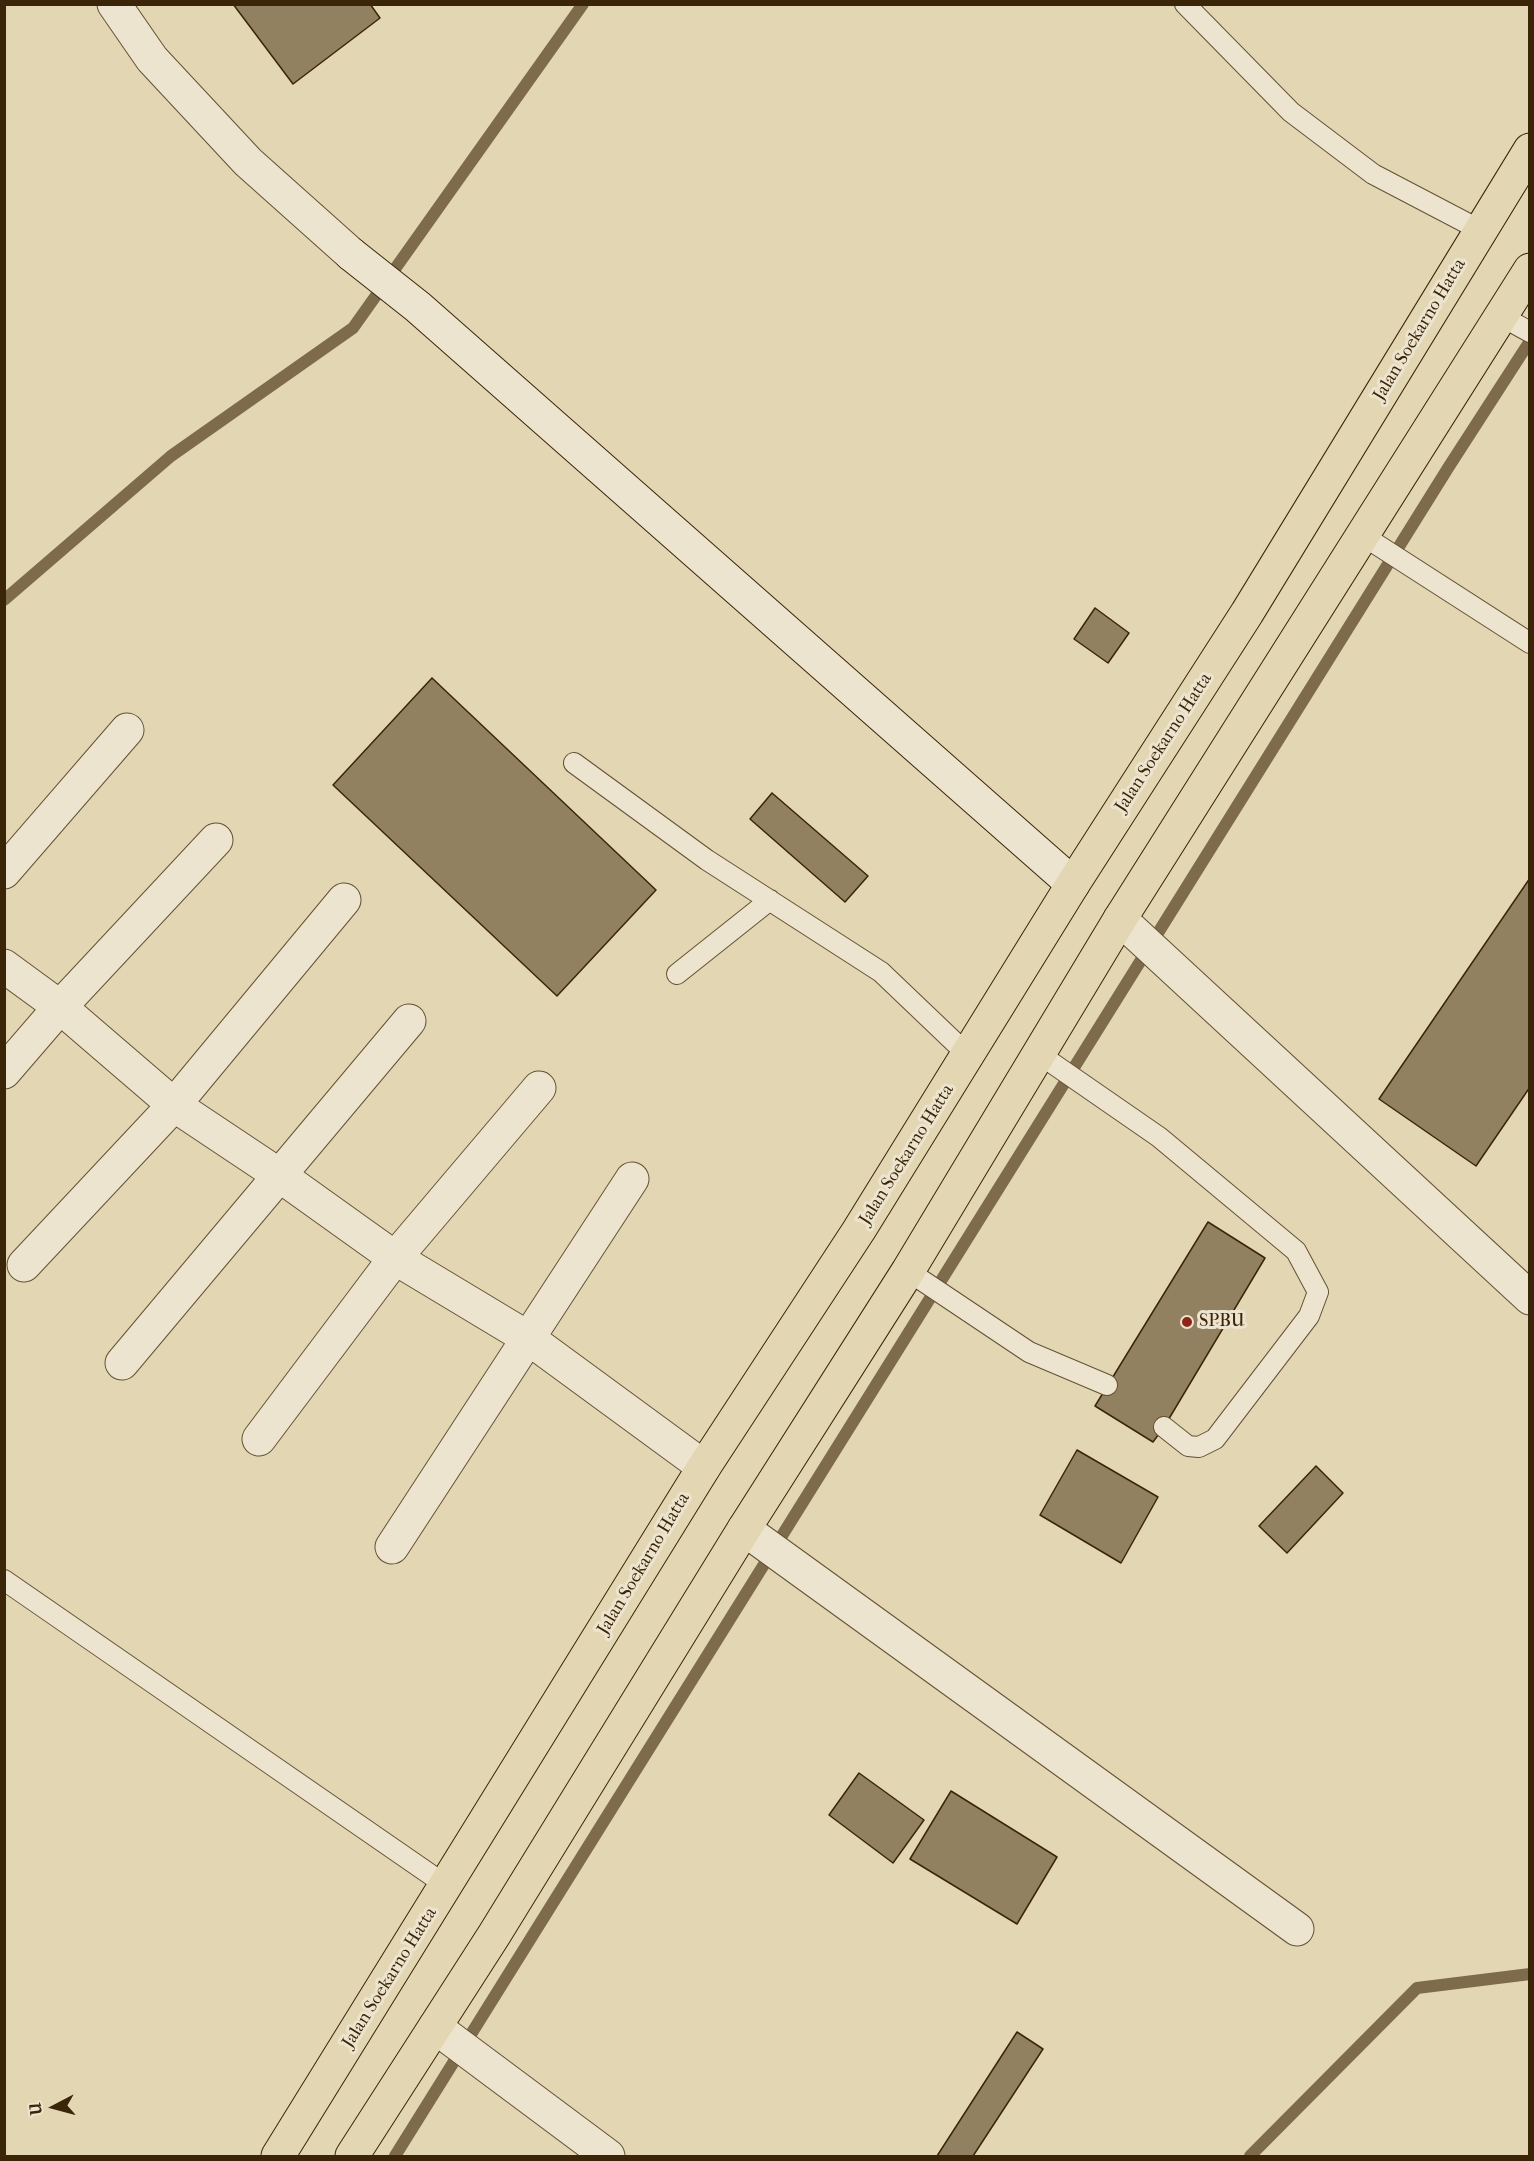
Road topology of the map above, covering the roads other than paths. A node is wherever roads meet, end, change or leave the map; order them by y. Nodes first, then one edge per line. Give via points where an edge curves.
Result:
1 (114, 4) edge
2 (1185, 4) edge
3 (1530, 150) edge
4 (1480, 230) junction
5 (1530, 270) edge
6 (1517, 325) edge
7 (1372, 541) junction
8 (1530, 642) edge
9 (127, 730) dead end
10 (574, 763) dead end
11 (216, 840) dead end
12 (4, 873) edge
13 (1073, 884) junction
14 (344, 900) dead end
15 (771, 900) junction
16 (1129, 927) junction
17 (4, 966) edge
18 (677, 974) dead end
19 (60, 1006) junction
20 (409, 1021) dead end
21 (1039, 1054) junction
22 (969, 1056) junction
23 (4, 1072) edge
24 (538, 1088) dead end
25 (174, 1105) junction
26 (279, 1175) junction
27 (632, 1179) dead end
28 (395, 1258) junction
29 (24, 1265) dead end
30 (908, 1271) junction
31 (1530, 1298) edge
32 (528, 1338) junction
33 (122, 1363) dead end
34 (1107, 1385) dead end
35 (1164, 1427) dead end
36 (259, 1439) dead end
37 (704, 1467) junction
38 (754, 1536) junction
39 (392, 1547) dead end
40 (4, 1580) edge
41 (447, 1886) junction
42 (1297, 1929) dead end
43 (444, 2034) junction
44 (278, 2157) edge
45 (352, 2157) edge
46 (608, 2157) edge

1 - 13 street via 152,59 248,162
2 - 4 lane via 1291,112 1374,174
3 - 4 highway, Jalan Soekarno Hatta
4 - 13 highway, Jalan Soekarno Hatta via 1247,613
5 - 6 highway
6 - 7 highway
7 - 8 lane
7 - 16 highway
9 - 12 street
10 - 15 lane via 708,860
11 - 19 street
13 - 22 highway, Jalan Soekarno Hatta
14 - 25 street
15 - 18 lane
15 - 22 lane via 881,972
16 - 21 highway
16 - 31 street
17 - 19 street
19 - 23 street
19 - 25 street
20 - 26 street
21 - 30 highway
21 - 35 lane via 1159,1137 1296,1251 1318,1292 1309,1316 1215,1439 1199,1447 1188,1446
22 - 37 highway, Jalan Soekarno Hatta
24 - 28 street
25 - 26 street
25 - 29 street
26 - 28 street
26 - 33 street
27 - 32 street
28 - 32 street
28 - 36 street
30 - 34 lane via 1029,1352
30 - 38 highway
32 - 37 street
32 - 39 street
37 - 41 highway, Jalan Soekarno Hatta
38 - 42 street
38 - 43 highway
40 - 41 lane
41 - 44 highway, Jalan Soekarno Hatta
43 - 45 highway
43 - 46 street

